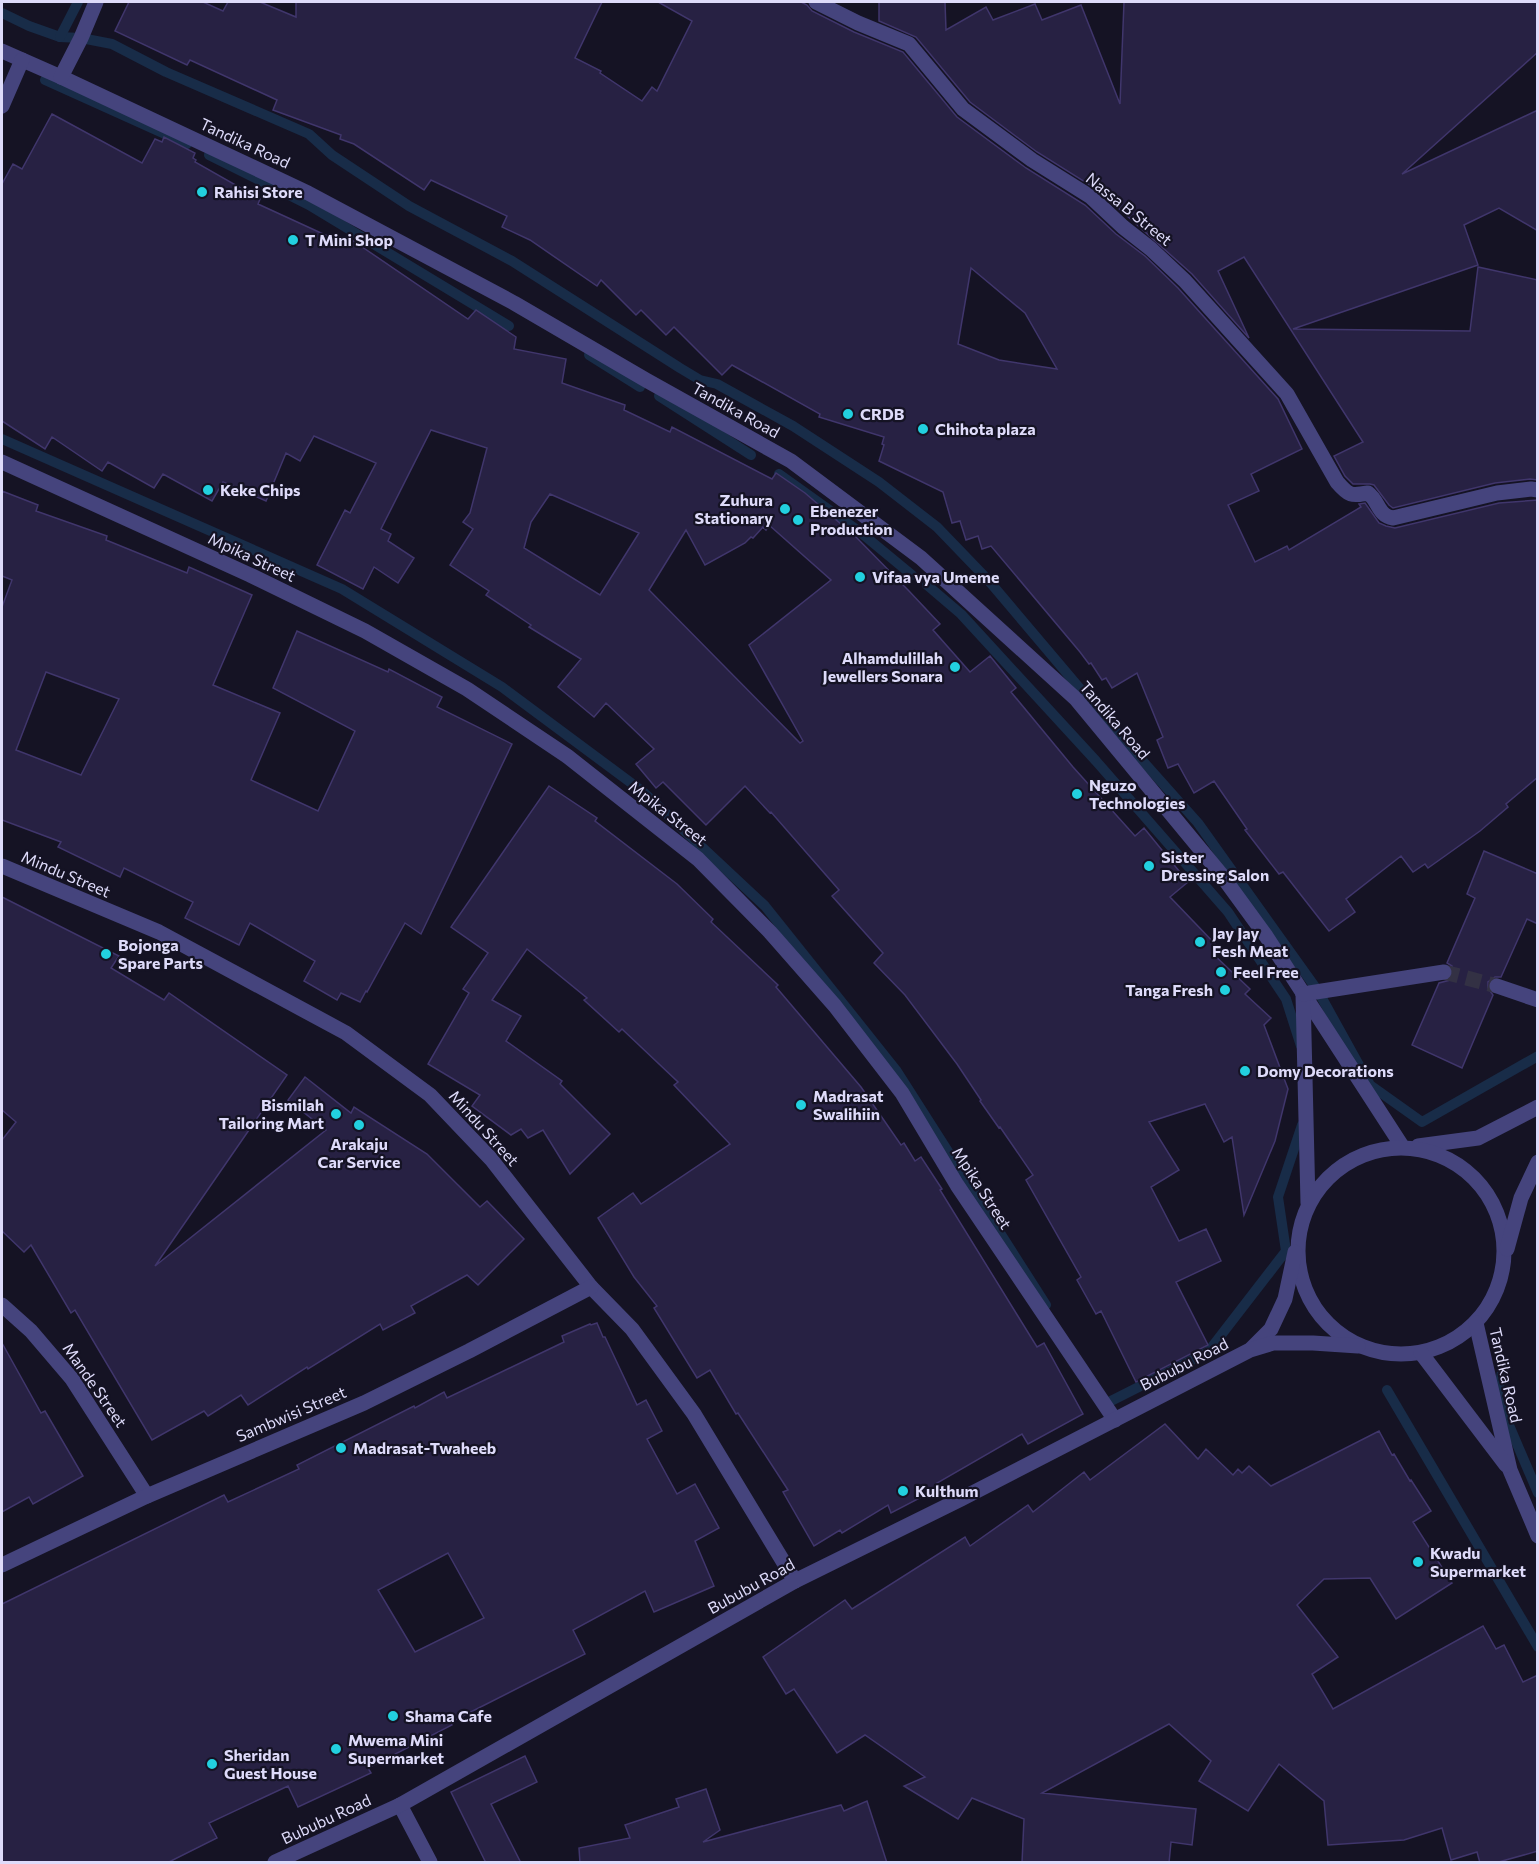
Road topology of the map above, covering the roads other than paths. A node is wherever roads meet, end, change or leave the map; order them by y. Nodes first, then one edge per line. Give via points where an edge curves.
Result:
1 (96, 2) edge
2 (816, 2) edge
3 (2, 51) edge
4 (22, 60) junction
5 (61, 77) junction
6 (2, 106) edge
7 (2, 462) edge
8 (1538, 490) edge
9 (2, 866) edge
10 (1444, 972) tunnel mouth
11 (1497, 986) tunnel mouth
12 (1303, 994) junction
13 (1538, 1000) edge
14 (1538, 1107) edge
15 (1407, 1147) junction
16 (1538, 1162) edge
17 (1308, 1203) junction
18 (1297, 1244) junction
19 (1504, 1259) junction
20 (591, 1287) junction
21 (2, 1305) edge
22 (1476, 1323) junction
23 (1358, 1346) junction
24 (1250, 1350) junction
25 (1421, 1353) junction
26 (1115, 1420) junction
27 (1510, 1470) junction
28 (147, 1496) junction
29 (1538, 1536) edge
30 (2, 1565) edge
31 (795, 1581) junction
32 (400, 1805) junction
33 (274, 1863) edge
34 (430, 1863) edge

1 - 5 street
2 - 8 street, Nassa B Street via 909,44 963,109 1091,197 1151,249 1287,394 1346,493 1368,493 1382,513 1393,518 1497,493
3 - 4 street, Tandika Road
4 - 5 street, Tandika Road
4 - 6 street
5 - 12 street, Tandika Road via 318,198 514,303 791,461 921,558 1076,699 1220,873
7 - 26 street, Mpika Street via 376,637 467,689 567,756 698,859 835,1006 902,1093 957,1185
9 - 20 street, Mindu Street via 159,932 346,1033 430,1095 491,1160
10 - 12 street
11 - 13 street
12 - 15 street, Tandika Road
12 - 17 street
14 - 15 street via 1478,1138
15 - 17 street via 1347,1161
15 - 19 street via 1450,1159 1481,1185 1500,1220
16 - 19 street via 1521,1198
17 - 18 street
18 - 23 street via 1303,1285 1324,1321
18 - 24 street via 1285,1299 1271,1329
19 - 22 street via 1496,1292
20 - 28 street, Sambwisi Street via 364,1403
20 - 31 street, Mindu Street via 632,1329 694,1414
21 - 28 street, Mande Street via 32,1330 72,1379
22 - 25 street
22 - 27 street, Tandika Road
23 - 24 street via 1273,1343
23 - 25 street via 1389,1354
24 - 26 street, Bububu Road
25 - 27 street
26 - 31 street, Bububu Road
27 - 29 street, Tandika Road
28 - 30 street, Sambwisi Street
31 - 32 street, Bububu Road
32 - 33 street, Bububu Road
32 - 34 street

